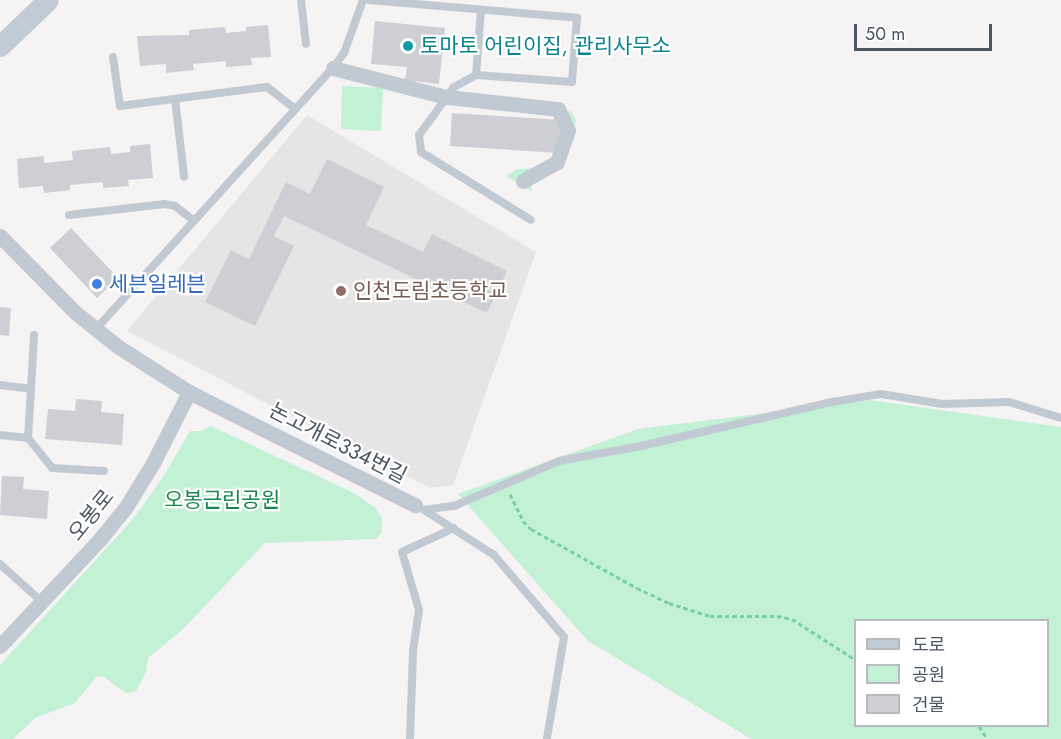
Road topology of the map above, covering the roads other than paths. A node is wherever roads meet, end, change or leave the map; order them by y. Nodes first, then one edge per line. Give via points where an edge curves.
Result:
1 (48, 0) edge
2 (301, 0) edge
3 (363, 0) edge
4 (369, 0) edge
5 (481, 10) junction
6 (306, 44) dead end
7 (0, 46) edge
8 (114, 57) dead end
9 (333, 68) junction
10 (476, 75) junction
11 (447, 97) junction
12 (175, 99) junction
13 (295, 109) junction
14 (184, 176) dead end
15 (523, 181) dead end
16 (69, 215) dead end
17 (194, 220) junction
18 (531, 220) dead end
19 (0, 236) edge
20 (96, 329) junction
21 (34, 335) dead end
22 (0, 385) edge
23 (31, 390) junction
24 (189, 392) junction
25 (1061, 418) edge
26 (0, 435) edge
27 (28, 438) junction
28 (104, 471) dead end
29 (420, 507) junction
30 (454, 528) junction
31 (0, 564) edge
32 (41, 601) junction
33 (0, 646) edge
34 (410, 739) edge
35 (547, 739) edge

1 - 7 main road
2 - 6 lane
3 - 9 lane via 344,53
4 - 5 lane
5 - 10 lane
5 - 10 lane via 578,18 572,82
8 - 12 lane via 120,106
9 - 11 street
9 - 13 lane
10 - 11 lane via 453,88
11 - 15 street via 558,109 568,130 557,162
11 - 18 lane via 419,135 422,152
12 - 13 lane via 267,87
12 - 14 lane
13 - 17 lane
16 - 17 lane via 164,204 175,206
17 - 20 lane
19 - 20 street, 논고개로334번길
20 - 24 street, 논고개로334번길
21 - 23 lane
22 - 23 lane
23 - 27 lane
24 - 29 street, 논고개로334번길
24 - 32 street, 오봉로 via 126,507
25 - 29 lane via 1009,402 942,404 881,394 559,461 454,506
26 - 27 lane
27 - 28 lane via 52,468
29 - 30 lane, 논고개로334번길
30 - 34 lane via 402,552 419,610 413,651
30 - 35 lane, 논고개로334번길 via 494,555 564,637
31 - 32 lane
32 - 33 street, 오봉로

